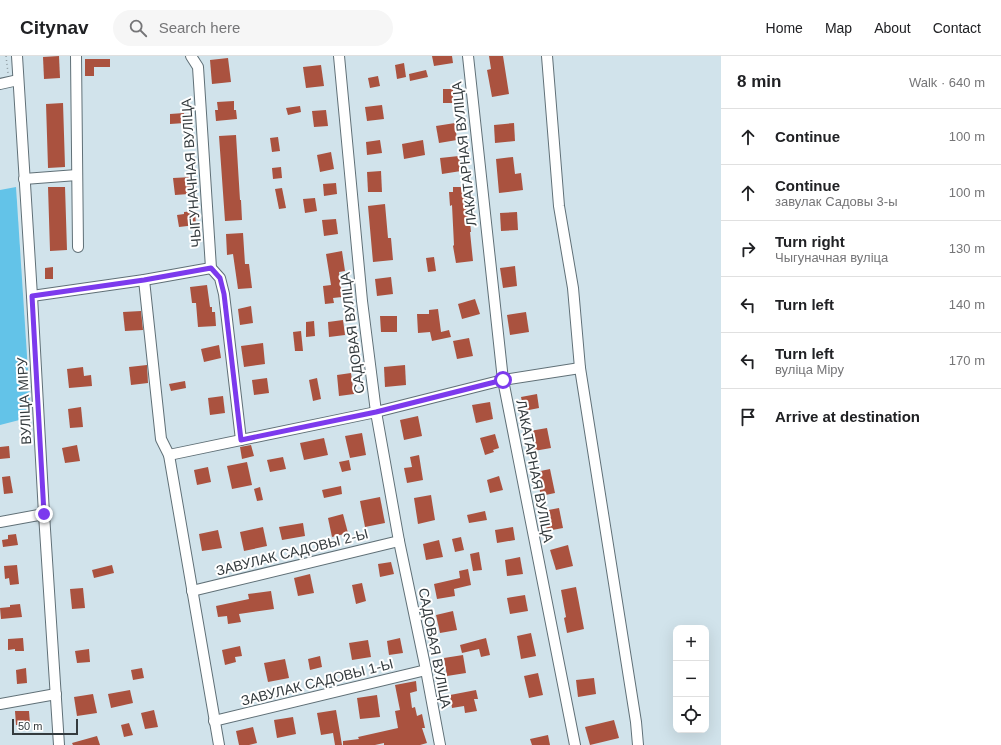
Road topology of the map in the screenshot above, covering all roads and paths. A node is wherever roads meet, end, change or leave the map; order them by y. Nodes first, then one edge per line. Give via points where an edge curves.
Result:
1 (17, 56) edge
2 (76, 56) edge
3 (191, 56) edge
4 (339, 56) edge
5 (468, 56) edge
6 (547, 56) edge
7 (18, 80) junction
8 (0, 84) edge
9 (77, 175) junction
10 (24, 179) junction
11 (78, 246) dead end
12 (211, 268) junction
13 (144, 280) junction
14 (32, 296) junction
15 (580, 368) junction
16 (503, 380) junction
17 (376, 412) junction
18 (241, 440) junction
19 (169, 455) junction
20 (44, 514) junction
21 (0, 522) edge
22 (399, 541) junction
23 (192, 591) junction
24 (426, 670) junction
25 (56, 694) junction
26 (0, 704) edge
27 (214, 721) junction
28 (59, 745) edge
29 (219, 745) edge
30 (440, 745) edge
31 (575, 745) edge
32 (638, 745) edge

1 - 7 street, ВУЛІЦА МІРУ
2 - 9 street
3 - 12 street, ЧЫГУНАЧНАЯ ВУЛІЦА via 198,67
4 - 17 street, САДОВАЯ ВУЛІЦА via 362,301
5 - 16 street, ЛАКАТАРНАЯ ВУЛІЦА
6 - 15 street via 559,206 573,288
7 - 8 street
7 - 10 street, ВУЛІЦА МІРУ
9 - 10 street
9 - 11 street
10 - 14 street, ВУЛІЦА МІРУ
12 - 13 street
12 - 18 street, ЧЫГУНАЧНАЯ ВУЛІЦА via 220,278 224,294
13 - 14 street
13 - 19 street via 161,439
14 - 20 street, ВУЛІЦА МІРУ
15 - 16 street
15 - 32 street
16 - 17 street
16 - 31 street, ЛАКАТАРНАЯ ВУЛІЦА
17 - 18 street
17 - 22 street, САДОВАЯ ВУЛІЦА
18 - 19 street
19 - 23 street
20 - 21 street
20 - 25 street, ВУЛІЦА МІРУ
22 - 23 street, ЗАВУЛАК САДОВЫ 2-Ы
22 - 24 street, САДОВАЯ ВУЛІЦА
23 - 27 street
24 - 27 street, ЗАВУЛАК САДОВЫ 1-Ы
24 - 30 street, САДОВАЯ ВУЛІЦА
25 - 26 street
25 - 28 street, ВУЛІЦА МІРУ
27 - 29 street

